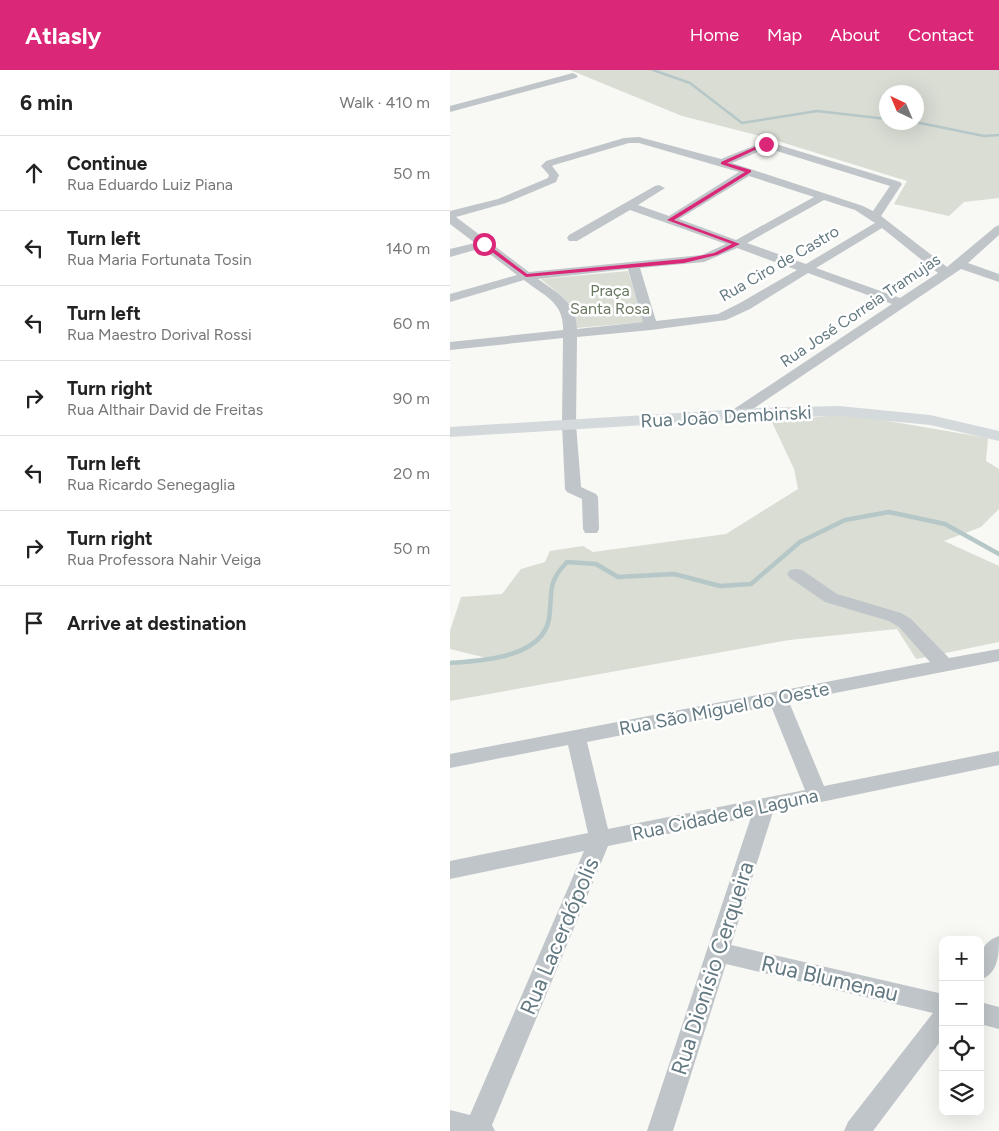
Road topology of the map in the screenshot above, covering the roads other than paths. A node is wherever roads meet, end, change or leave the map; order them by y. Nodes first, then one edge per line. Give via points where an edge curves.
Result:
1 (573, 76) dead end
2 (450, 109) edge
3 (722, 163) junction
4 (749, 171) junction
5 (659, 188) dead end
6 (824, 196) junction
7 (628, 205) junction
8 (450, 217) edge
9 (670, 220) junction
10 (879, 220) junction
11 (996, 235) edge
12 (573, 238) dead end
13 (484, 244) junction
14 (737, 244) junction
15 (450, 253) edge
16 (960, 264) junction
17 (633, 266) junction
18 (807, 269) junction
19 (946, 274) junction
20 (526, 276) junction
21 (999, 278) edge
22 (450, 298) edge
23 (902, 303) junction
24 (651, 326) junction
25 (571, 333) junction
26 (450, 346) edge
27 (736, 414) junction
28 (569, 424) junction
29 (450, 432) edge
30 (999, 436) edge
31 (591, 529) dead end
32 (796, 574) dead end
33 (999, 655) edge
34 (944, 665) junction
35 (777, 697) junction
36 (576, 736) junction
37 (999, 758) edge
38 (450, 761) edge
39 (818, 795) junction
40 (765, 806) junction
41 (600, 840) junction
42 (450, 870) edge
43 (999, 946) edge
44 (718, 952) junction
45 (984, 965) edge
46 (939, 1004) edge
47 (984, 1014) edge
48 (999, 1018) edge
49 (939, 1024) edge
50 (450, 1122) edge
51 (479, 1130) edge
52 (660, 1131) edge
53 (858, 1131) edge

1 - 2 street
3 - 4 street
3 - 8 street via 635,140 550,163 546,167 554,174 552,180 502,201
3 - 10 street via 766,144 893,183 896,186
4 - 6 street
4 - 9 street
5 - 7 street
6 - 10 street via 859,208
6 - 14 street
7 - 9 street
7 - 12 street
8 - 13 street
9 - 14 street
10 - 18 street, Rua Ciro de Castro
10 - 19 street
11 - 16 street, Rua José Correia Tramujas
13 - 15 street
13 - 20 street
14 - 17 street via 704,258
14 - 18 street
16 - 19 street, Rua José Correia Tramujas
16 - 21 street
17 - 20 street
17 - 24 street
18 - 23 street
18 - 24 street, Rua Ciro de Castro via 721,317
19 - 23 street, Rua José Correia Tramujas
20 - 22 street
20 - 25 street via 563,304 570,317
23 - 27 street, Rua José Correia Tramujas
24 - 25 street, Rua Ciro de Castro
25 - 26 street, Rua Ciro de Castro
25 - 28 street
27 - 28 main road, Rua João Dembinski
27 - 30 main road, Rua João Dembinski via 815,410 873,412 930,420
28 - 29 main road, Rua João Dembinski
28 - 31 street via 573,489 590,497
32 - 34 street via 831,598 888,614 905,623
33 - 34 street, Rua São Miguel do Oeste
34 - 35 street, Rua São Miguel do Oeste
35 - 36 street, Rua São Miguel do Oeste
35 - 39 street
36 - 38 street, Rua São Miguel do Oeste
36 - 41 street, Rua Lacerdópolis
37 - 39 street, Rua Cidade de Laguna
39 - 40 street, Rua Cidade de Laguna
40 - 41 street, Rua Cidade de Laguna
40 - 44 street, Rua Dionísio Cerqueira
41 - 42 street, Rua Cidade de Laguna
41 - 51 street, Rua Lacerdópolis
43 - 45 street
44 - 46 street, Rua Blumenau
44 - 52 street, Rua Dionísio Cerqueira
47 - 48 street
49 - 53 street
50 - 51 street

